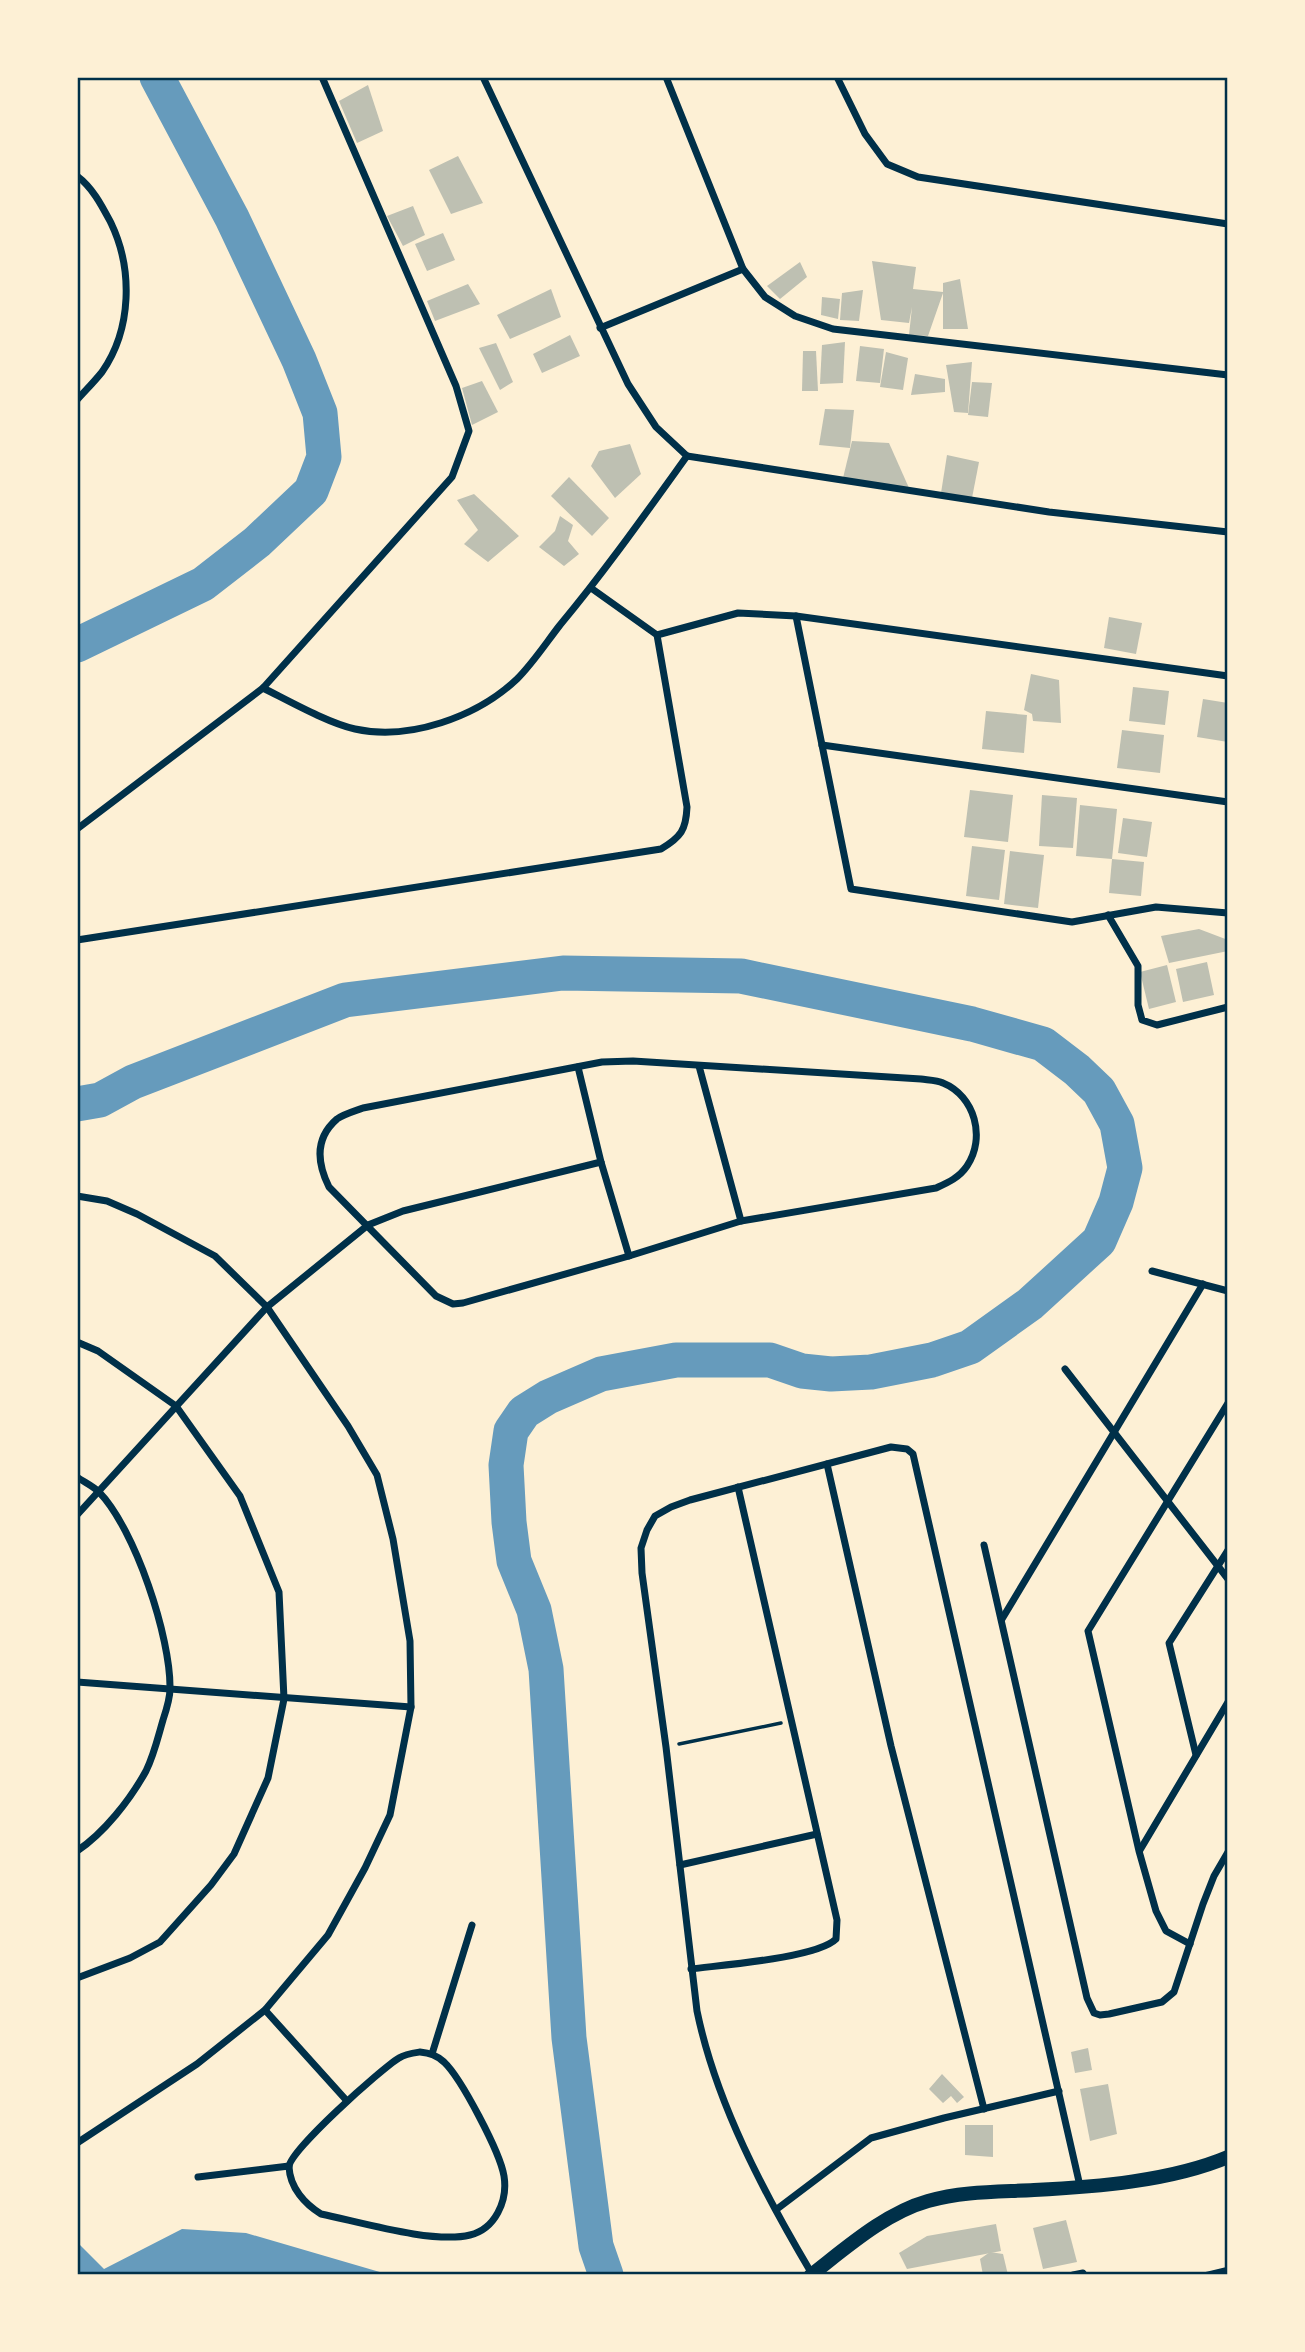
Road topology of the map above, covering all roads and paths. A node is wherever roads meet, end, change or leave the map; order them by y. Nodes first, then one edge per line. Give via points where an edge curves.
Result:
1 (322, 77) edge
2 (483, 77) edge
3 (666, 77) edge
4 (836, 77) edge
5 (77, 176) edge
6 (1228, 224) edge
7 (743, 270) junction
8 (600, 328) junction
9 (1228, 375) edge
10 (77, 400) edge
11 (687, 456) junction
12 (1228, 532) edge
13 (591, 588) junction
14 (796, 616) junction
15 (657, 635) junction
16 (1228, 676) edge
17 (264, 688) junction
18 (822, 745) junction
19 (1228, 802) edge
20 (77, 829) edge
21 (1228, 913) edge
22 (1108, 915) junction
23 (77, 940) edge
24 (1228, 1007) edge
25 (699, 1066) junction
26 (578, 1067) junction
27 (601, 1162) junction
28 (77, 1196) edge
29 (741, 1220) junction
30 (368, 1225) junction
31 (628, 1256) junction
32 (1152, 1271) dead end
33 (1203, 1284) junction
34 (1228, 1290) edge
35 (267, 1307) junction
36 (77, 1342) edge
37 (1065, 1369) dead end
38 (1228, 1402) edge
39 (176, 1406) junction
40 (1114, 1433) junction
41 (827, 1464) junction
42 (77, 1477) edge
43 (738, 1487) junction
44 (98, 1490) junction
45 (1168, 1501) junction
46 (77, 1515) edge
47 (984, 1545) dead end
48 (1228, 1550) edge
49 (1218, 1566) junction
50 (1228, 1579) edge
51 (1002, 1620) junction
52 (77, 1682) edge
53 (170, 1690) junction
54 (284, 1699) junction
55 (1228, 1702) edge
56 (411, 1707) junction
57 (791, 1720) junction
58 (666, 1746) junction
59 (1196, 1755) junction
60 (817, 1834) junction
61 (77, 1851) edge
62 (1139, 1851) junction
63 (1228, 1852) edge
64 (680, 1865) junction
65 (472, 1925) dead end
66 (1191, 1944) junction
67 (691, 1969) junction
68 (77, 1978) edge
69 (265, 2010) junction
70 (432, 2054) junction
71 (1059, 2091) junction
72 (347, 2101) junction
73 (984, 2109) junction
74 (77, 2143) edge
75 (1228, 2157) edge
76 (289, 2166) junction
77 (198, 2178) dead end
78 (1080, 2186) junction
79 (776, 2209) junction
80 (1228, 2269) edge
81 (1084, 2274) edge
82 (812, 2275) edge
83 (1073, 2275) edge
84 (1203, 2275) edge

1 - 17 street via 456,386 469,431 452,477
2 - 8 street
3 - 7 street
4 - 6 street via 865,134 887,164 918,177
5 - 10 street via 96,197 117,236 127,288 126,311 114,351
7 - 8 street
7 - 9 street via 765,297 795,316 832,329
8 - 11 street via 656,426
11 - 12 street via 1049,512
11 - 13 street
13 - 15 street
13 - 17 street via 517,679 485,703 438,724 397,732 355,729
14 - 15 street via 738,614
14 - 16 street
14 - 18 street
15 - 23 street via 687,807 686,823 677,840 661,849
17 - 20 street
18 - 19 street
18 - 22 street via 851,889 1072,922
21 - 22 street via 1156,907
22 - 24 street via 1138,966 1142,1020 1157,1025
25 - 26 street via 633,1061
25 - 29 street
25 - 29 street via 942,1082 970,1105 977,1128 975,1150 966,1168 936,1188
26 - 27 street
26 - 30 street via 363,1108 339,1117 321,1143 321,1171 329,1187
27 - 30 street via 403,1211
27 - 31 street
28 - 35 street via 137,1214 204,1249
29 - 31 street
30 - 31 street via 436,1296 453,1304
30 - 35 street
32 - 33 street
33 - 34 street
33 - 40 street
35 - 39 street
35 - 56 street via 377,1475 411,1641
36 - 39 street via 98,1351
37 - 40 street
38 - 45 street
39 - 44 street
39 - 54 street via 240,1496 279,1592
40 - 45 street
40 - 51 street
41 - 43 street
41 - 71 street via 891,1447 907,1448 916,1462
41 - 73 street via 891,1746
42 - 44 street
43 - 57 street
43 - 58 street via 690,1500 655,1516 647,1530 642,1573
44 - 46 street
44 - 53 street via 114,1511 149,1584 166,1651
45 - 49 street
45 - 62 street via 1088,1631
47 - 51 street
48 - 49 street
49 - 50 street
49 - 59 street via 1169,1643
51 - 66 street via 1094,2013 1109,2014 1169,1998
52 - 53 street
53 - 54 street
53 - 61 street via 146,1771 98,1836
54 - 56 street
54 - 68 street via 268,1778 234,1854 211,1885 160,1942
55 - 59 street
56 - 69 street via 390,1815 365,1868 328,1935
57 - 58 path
57 - 60 street
58 - 64 street
59 - 62 street
60 - 64 street
60 - 67 street via 837,1920 836,1940 796,1954
62 - 66 street via 1160,1922 1174,1937
63 - 66 street via 1214,1876
64 - 67 street
65 - 70 street
67 - 79 street via 715,2080
69 - 72 street
69 - 74 street via 197,2064
70 - 72 street via 399,2057
70 - 76 street via 461,2084 504,2175 497,2216 485,2229 450,2238 321,2214 296,2191
71 - 73 street
71 - 78 street
72 - 76 street via 294,2154
73 - 79 street via 871,2138
75 - 78 main road via 1139,2180
76 - 77 street
78 - 82 main road via 960,2194 926,2202 856,2240
79 - 82 street
80 - 84 lane
81 - 83 street

